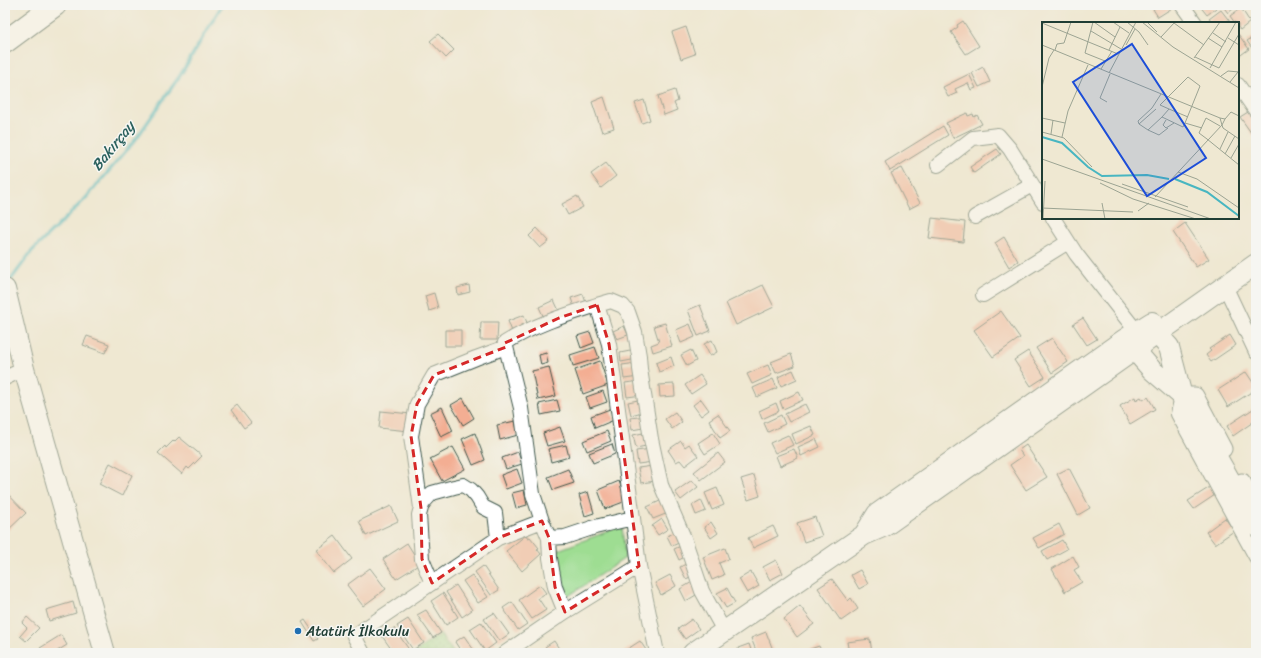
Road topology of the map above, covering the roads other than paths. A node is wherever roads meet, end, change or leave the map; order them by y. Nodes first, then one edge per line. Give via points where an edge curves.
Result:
1 (55, 5) edge
2 (1182, 5) edge
3 (1194, 22) edge
4 (5, 42) edge
5 (1239, 87) edge
6 (1256, 112) edge
7 (938, 165) dead end
8 (1032, 185) junction
9 (1042, 200) edge
10 (975, 217) dead end
11 (1054, 219) edge
12 (1068, 242) junction
13 (1255, 263) edge
14 (1225, 286) junction
15 (5, 289) edge
16 (983, 294) dead end
17 (598, 305) junction
18 (1141, 336) junction
19 (506, 347) junction
20 (1256, 352) edge
21 (22, 362) junction
22 (5, 378) edge
23 (1182, 396) junction
24 (1254, 499) edge
25 (421, 508) junction
26 (633, 518) junction
27 (542, 521) junction
28 (1256, 526) edge
29 (498, 538) junction
30 (549, 538) junction
31 (1256, 557) edge
32 (639, 566) junction
33 (432, 583) junction
34 (565, 612) junction
35 (724, 631) junction
36 (105, 653) edge
37 (364, 653) edge
38 (505, 653) edge
39 (657, 653) edge
40 (693, 653) edge

1 - 4 highway
2 - 3 street
5 - 6 street
7 - 8 street via 973,138 998,135 1010,149
8 - 9 street
8 - 10 street
11 - 12 street
12 - 16 street
12 - 18 street
13 - 14 main road
13 - 18 main road
14 - 18 main road
14 - 20 street
15 - 21 main road
17 - 19 street via 515,336 505,343
17 - 26 street via 609,344
17 - 35 street via 611,302 623,306 628,312 638,348 651,439 661,485 684,538 702,591
18 - 23 main road via 1152,370
18 - 23 main road via 1169,347
18 - 35 main road via 886,526 864,535
19 - 25 street via 434,375 417,404 411,436
19 - 27 street via 521,408 533,494
21 - 22 street
21 - 36 main road
23 - 24 street via 1195,396
23 - 28 main road
23 - 31 street via 1178,414
25 - 29 street via 432,493 463,485 471,490 483,507 495,513
25 - 33 street via 419,515 422,559
26 - 30 street via 565,537
26 - 32 street
27 - 29 street
27 - 30 street
29 - 33 street
30 - 34 street via 555,587
32 - 34 street
32 - 39 street
33 - 37 street via 354,636
34 - 38 street
35 - 40 main road

